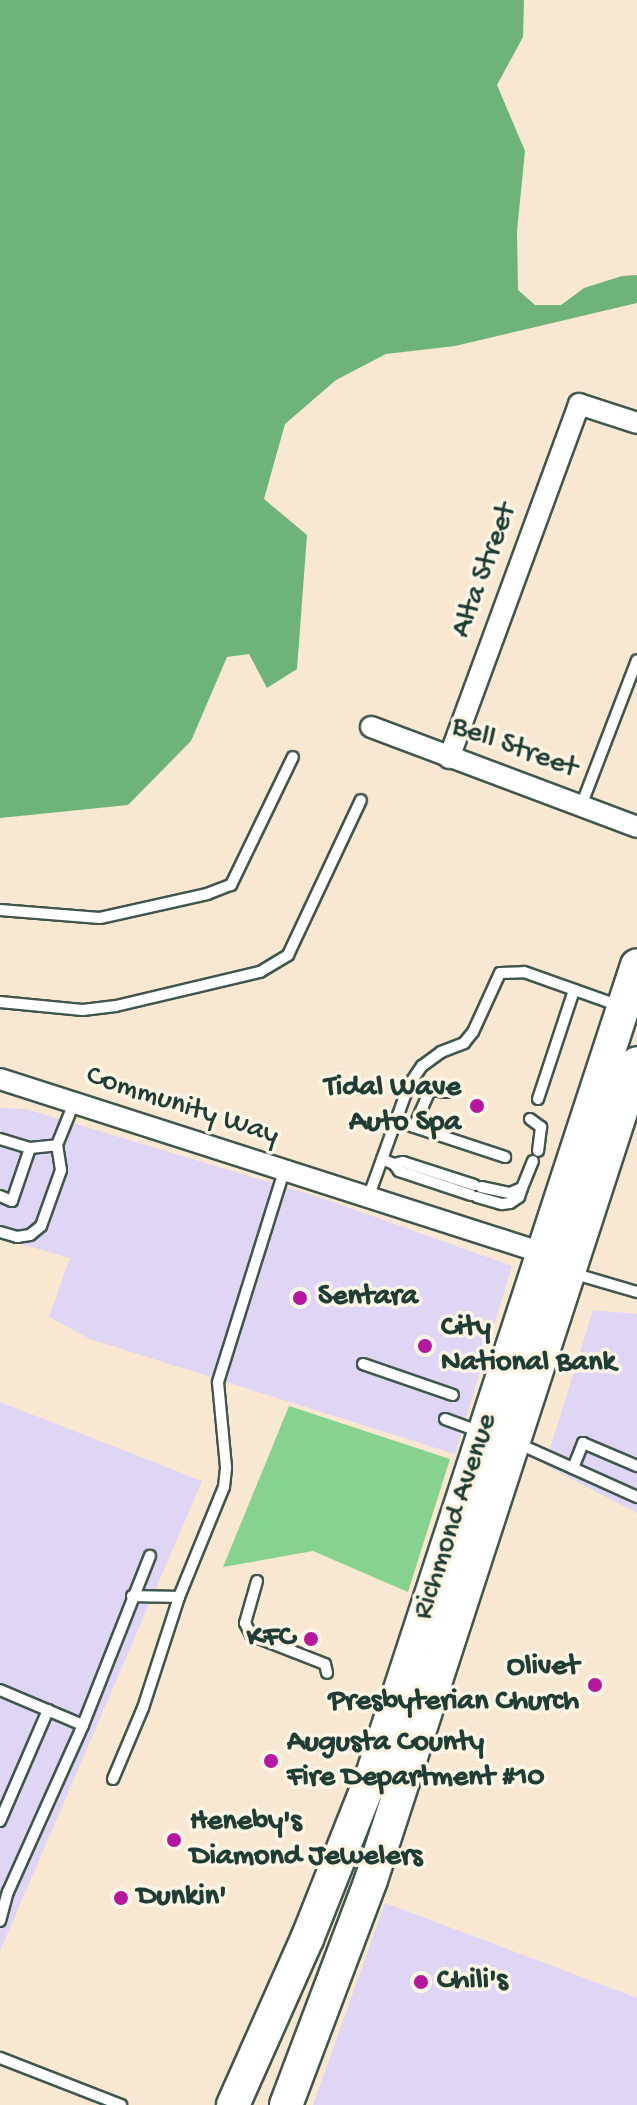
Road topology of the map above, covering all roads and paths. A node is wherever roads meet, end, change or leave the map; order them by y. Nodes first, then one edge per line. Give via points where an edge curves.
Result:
1 (637, 423) edge
2 (637, 660) edge
3 (371, 727) dead end
4 (293, 757) dead end
5 (449, 758) junction
6 (361, 800) dead end
7 (581, 806) junction
8 (637, 827) edge
9 (0, 910) edge
10 (637, 965) edge
11 (574, 990) junction
12 (0, 1002) edge
13 (623, 1007) junction
14 (637, 1063) edge
15 (0, 1079) edge
16 (447, 1092) dead end
17 (538, 1099) dead end
18 (74, 1103) junction
19 (530, 1119) dead end
20 (396, 1121) junction
21 (414, 1127) junction
22 (0, 1139) edge
23 (57, 1145) junction
24 (30, 1148) junction
25 (505, 1157) dead end
26 (382, 1159) junction
27 (284, 1172) junction
28 (0, 1196) edge
29 (368, 1198) junction
30 (0, 1232) edge
31 (543, 1253) junction
32 (570, 1273) junction
33 (637, 1292) edge
34 (363, 1364) dead end
35 (453, 1395) dead end
36 (445, 1419) dead end
37 (500, 1438) junction
38 (637, 1466) edge
39 (573, 1468) junction
40 (637, 1497) edge
41 (150, 1556) dead end
42 (257, 1581) dead end
43 (132, 1596) junction
44 (179, 1597) junction
45 (327, 1673) dead end
46 (0, 1690) edge
47 (48, 1710) junction
48 (409, 1715) junction
49 (83, 1725) junction
50 (113, 1779) dead end
51 (0, 1821) edge
52 (0, 1921) edge
53 (0, 2058) edge
54 (121, 2105) edge
55 (233, 2105) edge
56 (286, 2105) edge

1 - 5 street, Alta Street via 579,404
2 - 7 lane
3 - 5 street, Bell Street
4 - 9 lane via 231,885 100,918
5 - 7 street, Bell Street
6 - 12 lane via 288,955 260,972 83,1010
7 - 8 street, Bell Street
10 - 13 main road, Richmond Avenue
11 - 13 lane
11 - 17 lane
11 - 20 lane via 524,972 500,973 473,1032 464,1043 422,1066
13 - 31 main road, Richmond Avenue
14 - 32 main road, Richmond Avenue
15 - 18 street, Community Way
16 - 21 lane via 430,1090
18 - 23 lane
18 - 27 street, Community Way
19 - 26 lane via 541,1127 535,1156 522,1188 510,1193 476,1191 399,1171
20 - 21 lane
20 - 26 lane
21 - 25 lane
22 - 24 lane
23 - 24 lane
23 - 30 lane via 61,1170 41,1226 17,1237
24 - 28 lane via 12,1201
26 - 29 lane
27 - 29 street, Community Way
27 - 44 lane via 218,1382 224,1487
29 - 31 street, Community Way
31 - 32 street, Community Way
31 - 37 main road, Richmond Avenue
32 - 33 lane
32 - 37 main road, Richmond Avenue
34 - 35 lane
36 - 37 lane
37 - 39 lane
37 - 48 main road, Richmond Avenue
38 - 39 lane via 583,1443
39 - 40 lane
41 - 43 lane
42 - 45 lane via 245,1623 251,1635 325,1664
43 - 44 lane
43 - 49 lane
44 - 50 lane
46 - 47 lane
47 - 49 lane
47 - 51 lane
48 - 55 main road, Richmond Avenue
48 - 56 main road, Richmond Avenue via 348,1944
49 - 52 lane
53 - 54 lane

